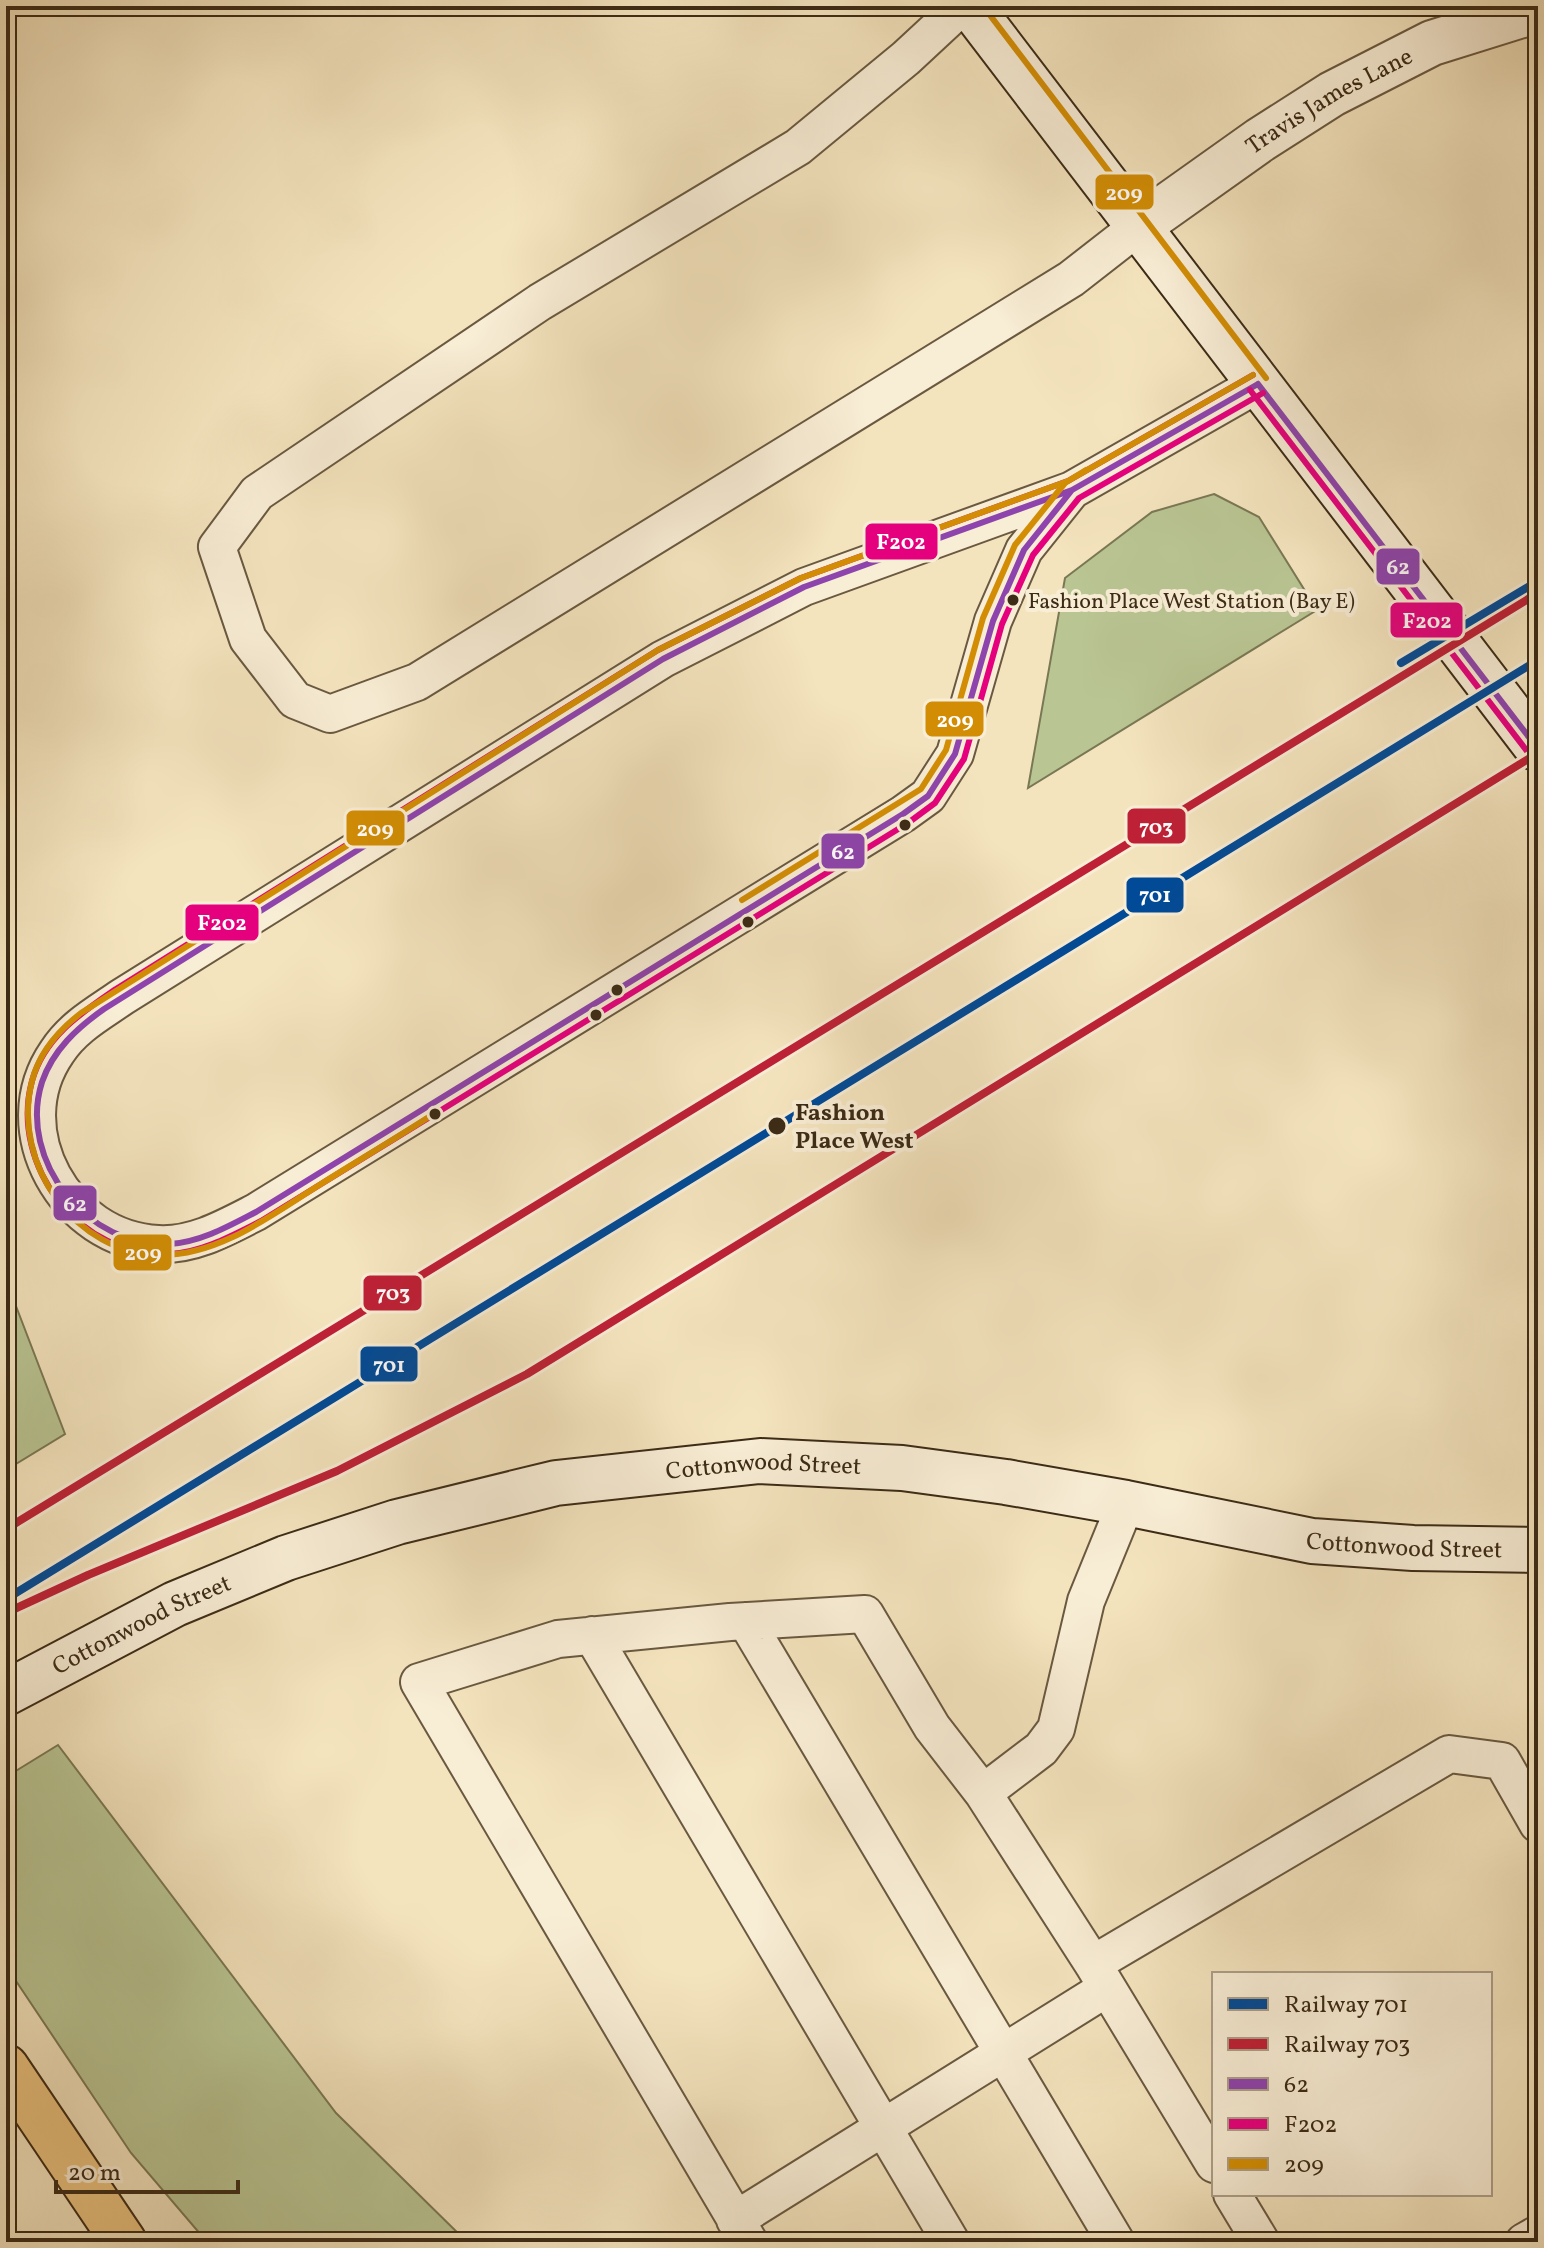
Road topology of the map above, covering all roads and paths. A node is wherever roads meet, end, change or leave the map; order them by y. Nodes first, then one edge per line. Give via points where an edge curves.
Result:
1 (962, 6) edge
2 (970, 6) edge
3 (1538, 10) edge
4 (1139, 226) junction
5 (1258, 384) junction
6 (1072, 490) junction
7 (1538, 749) edge
8 (1126, 1503) junction
9 (1538, 1550) edge
10 (746, 1621) junction
11 (592, 1635) junction
12 (13, 1689) edge
13 (983, 1793) junction
14 (1538, 1824) edge
15 (1100, 1976) junction
16 (1004, 2053) junction
17 (6, 2067) edge
18 (884, 2128) junction
19 (1212, 2161) edge
20 (1233, 2196) edge
21 (742, 2231) edge
22 (1538, 2234) edge
23 (124, 2242) edge
24 (951, 2242) edge
25 (1116, 2242) edge
26 (1261, 2242) edge
27 (1524, 2242) edge

1 - 4 lane via 798,147 540,302 257,493 217,547 248,639 295,700 330,714 417,682 1071,279
2 - 4 street
3 - 4 street, Travis James Lane via 1432,43 1332,94
4 - 5 street
5 - 6 lane
5 - 7 street
6 - 6 lane via 1024,550 993,621 955,754 928,796 903,814 218,1231 188,1242 136,1242 71,1205 43,1157 37,1103 44,1076 76,1029 663,659 804,587
8 - 9 street, Cottonwood Street via 1312,1541
8 - 12 street, Cottonwood Street via 902,1468 760,1461 556,1483 397,1522 286,1558 175,1604
8 - 13 lane via 1086,1601 1056,1729 1041,1749
10 - 11 lane
10 - 13 lane via 865,1614 932,1727
10 - 16 lane
11 - 18 lane
11 - 21 lane via 558,1639 419,1682
13 - 15 lane
14 - 15 lane via 1502,1761 1449,1754
15 - 16 lane
15 - 19 lane
16 - 18 lane
16 - 25 lane
17 - 23 highway
18 - 21 lane
18 - 24 lane
20 - 26 lane
22 - 27 lane

